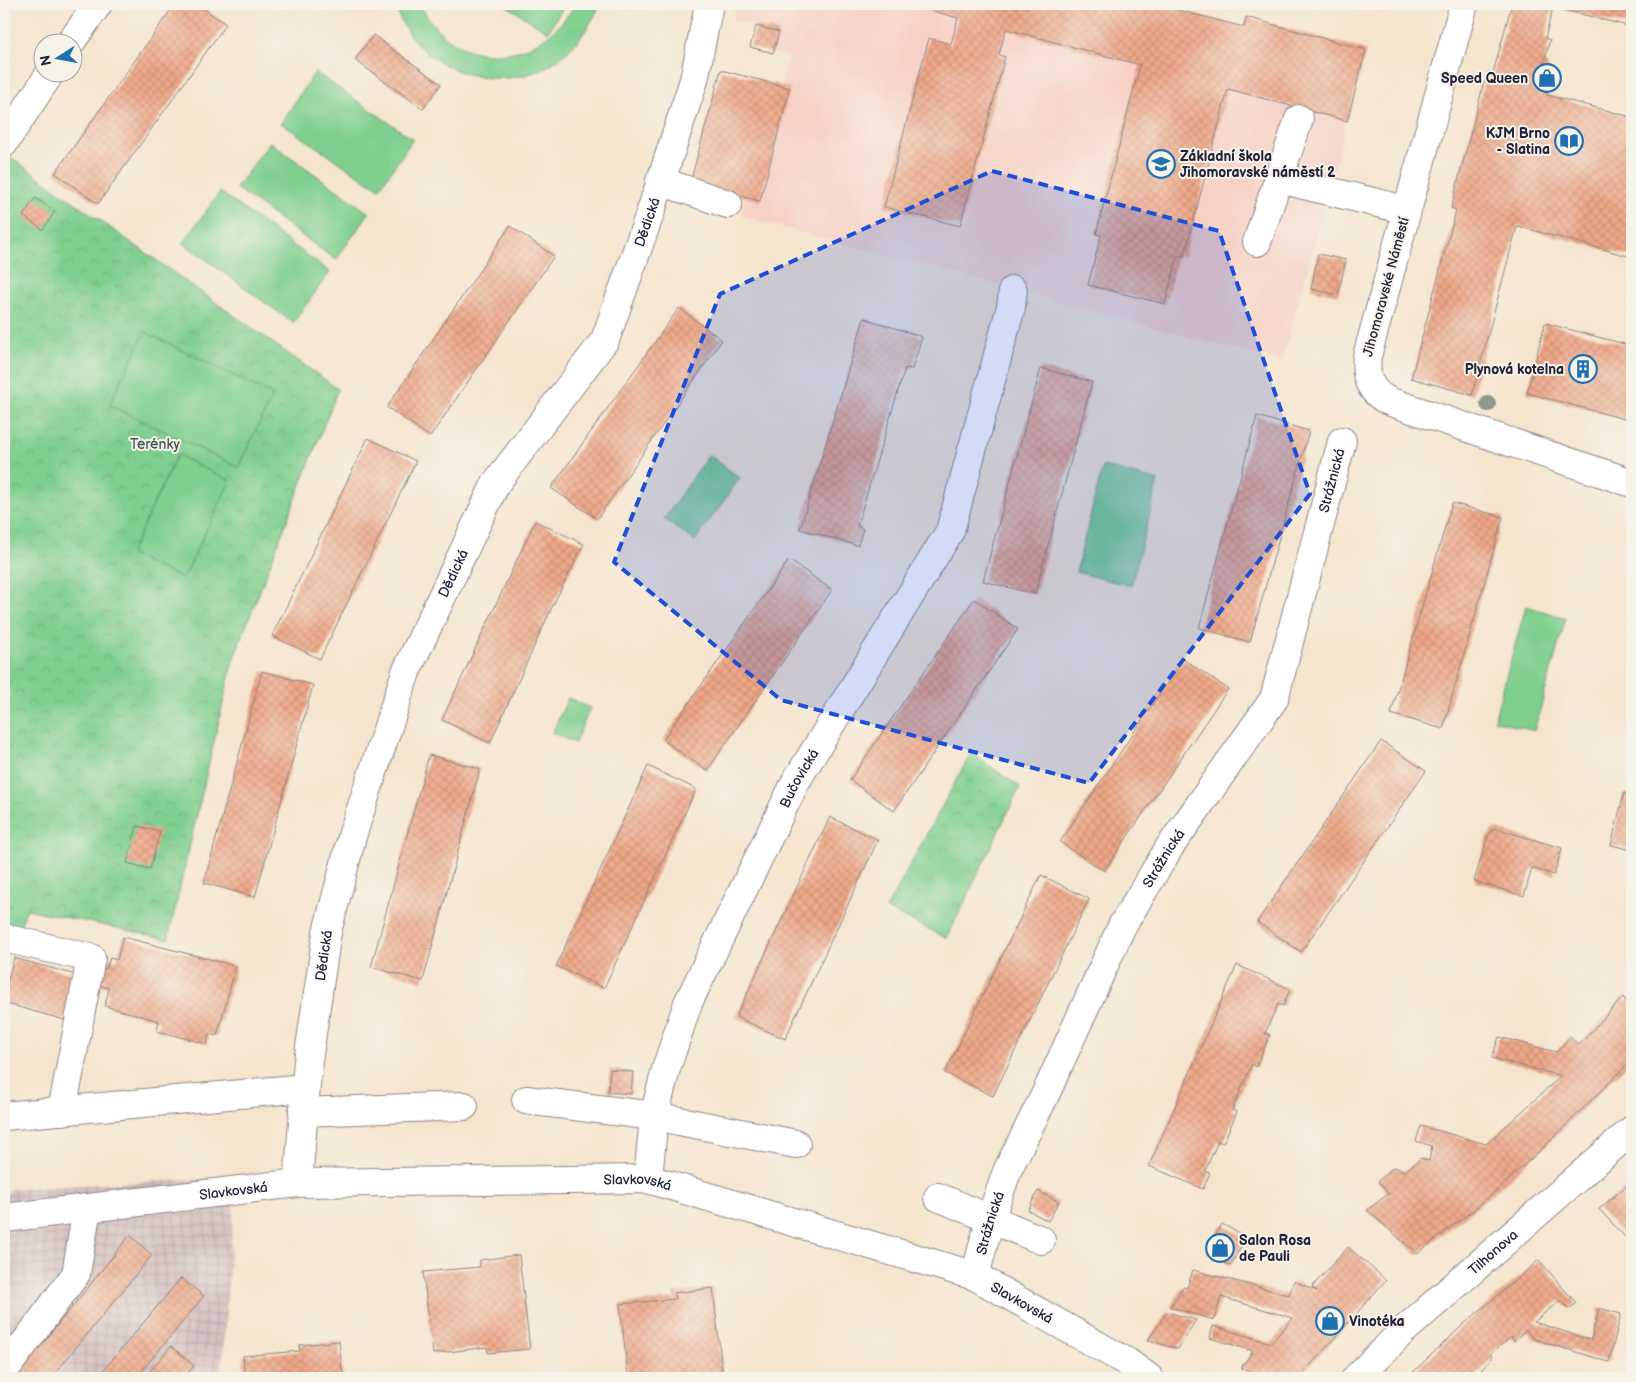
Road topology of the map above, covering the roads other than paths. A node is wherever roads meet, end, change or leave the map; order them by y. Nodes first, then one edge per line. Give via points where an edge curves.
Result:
1 (98, 4) edge
2 (709, 4) edge
3 (1464, 4) edge
4 (78, 32) edge
5 (44, 82) edge
6 (1299, 120) dead end
7 (4, 143) edge
8 (1279, 180) junction
9 (660, 181) junction
10 (728, 204) dead end
11 (1406, 210) junction
12 (1257, 242) dead end
13 (1014, 290) dead end
14 (1342, 441) dead end
15 (1632, 483) edge
16 (4, 938) edge
17 (304, 1100) junction
18 (526, 1100) dead end
19 (464, 1106) dead end
20 (62, 1111) junction
21 (4, 1116) edge
22 (654, 1116) junction
23 (1632, 1130) edge
24 (796, 1144) dead end
25 (648, 1179) junction
26 (298, 1183) junction
27 (938, 1197) dead end
28 (88, 1208) junction
29 (4, 1218) edge
30 (990, 1218) junction
31 (1041, 1240) dead end
32 (975, 1276) junction
33 (4, 1371) edge
34 (1149, 1378) edge
35 (1356, 1378) edge

1 - 4 street
2 - 9 street, Dědická via 694,80
3 - 11 street, Jihomoravské Náměstí
5 - 7 street
6 - 8 street
8 - 11 street
8 - 12 street
9 - 10 street
9 - 17 street, Dědická via 605,340 496,483 406,672 353,833 327,932
11 - 15 street, Jihomoravské Náměstí via 1367,356 1366,371 1374,392 1382,399
13 - 22 street, Bučovická via 950,532 796,781 688,1003
14 - 30 street, Strážnická via 1274,699 1169,848 1122,926 1008,1170
16 - 20 street via 91,958
17 - 19 street
17 - 20 street
17 - 26 street, Dědická
18 - 22 street
20 - 21 street
22 - 24 street
22 - 25 street, Bučovická
23 - 35 street, Tilhonova via 1402,1332
25 - 26 street, Slavkovská
25 - 32 street, Slavkovská
26 - 28 street, Slavkovská
27 - 30 street
28 - 29 street, Slavkovská
28 - 33 street via 76,1274
30 - 31 street
30 - 32 street, Strážnická
32 - 34 street, Slavkovská via 1127,1362

